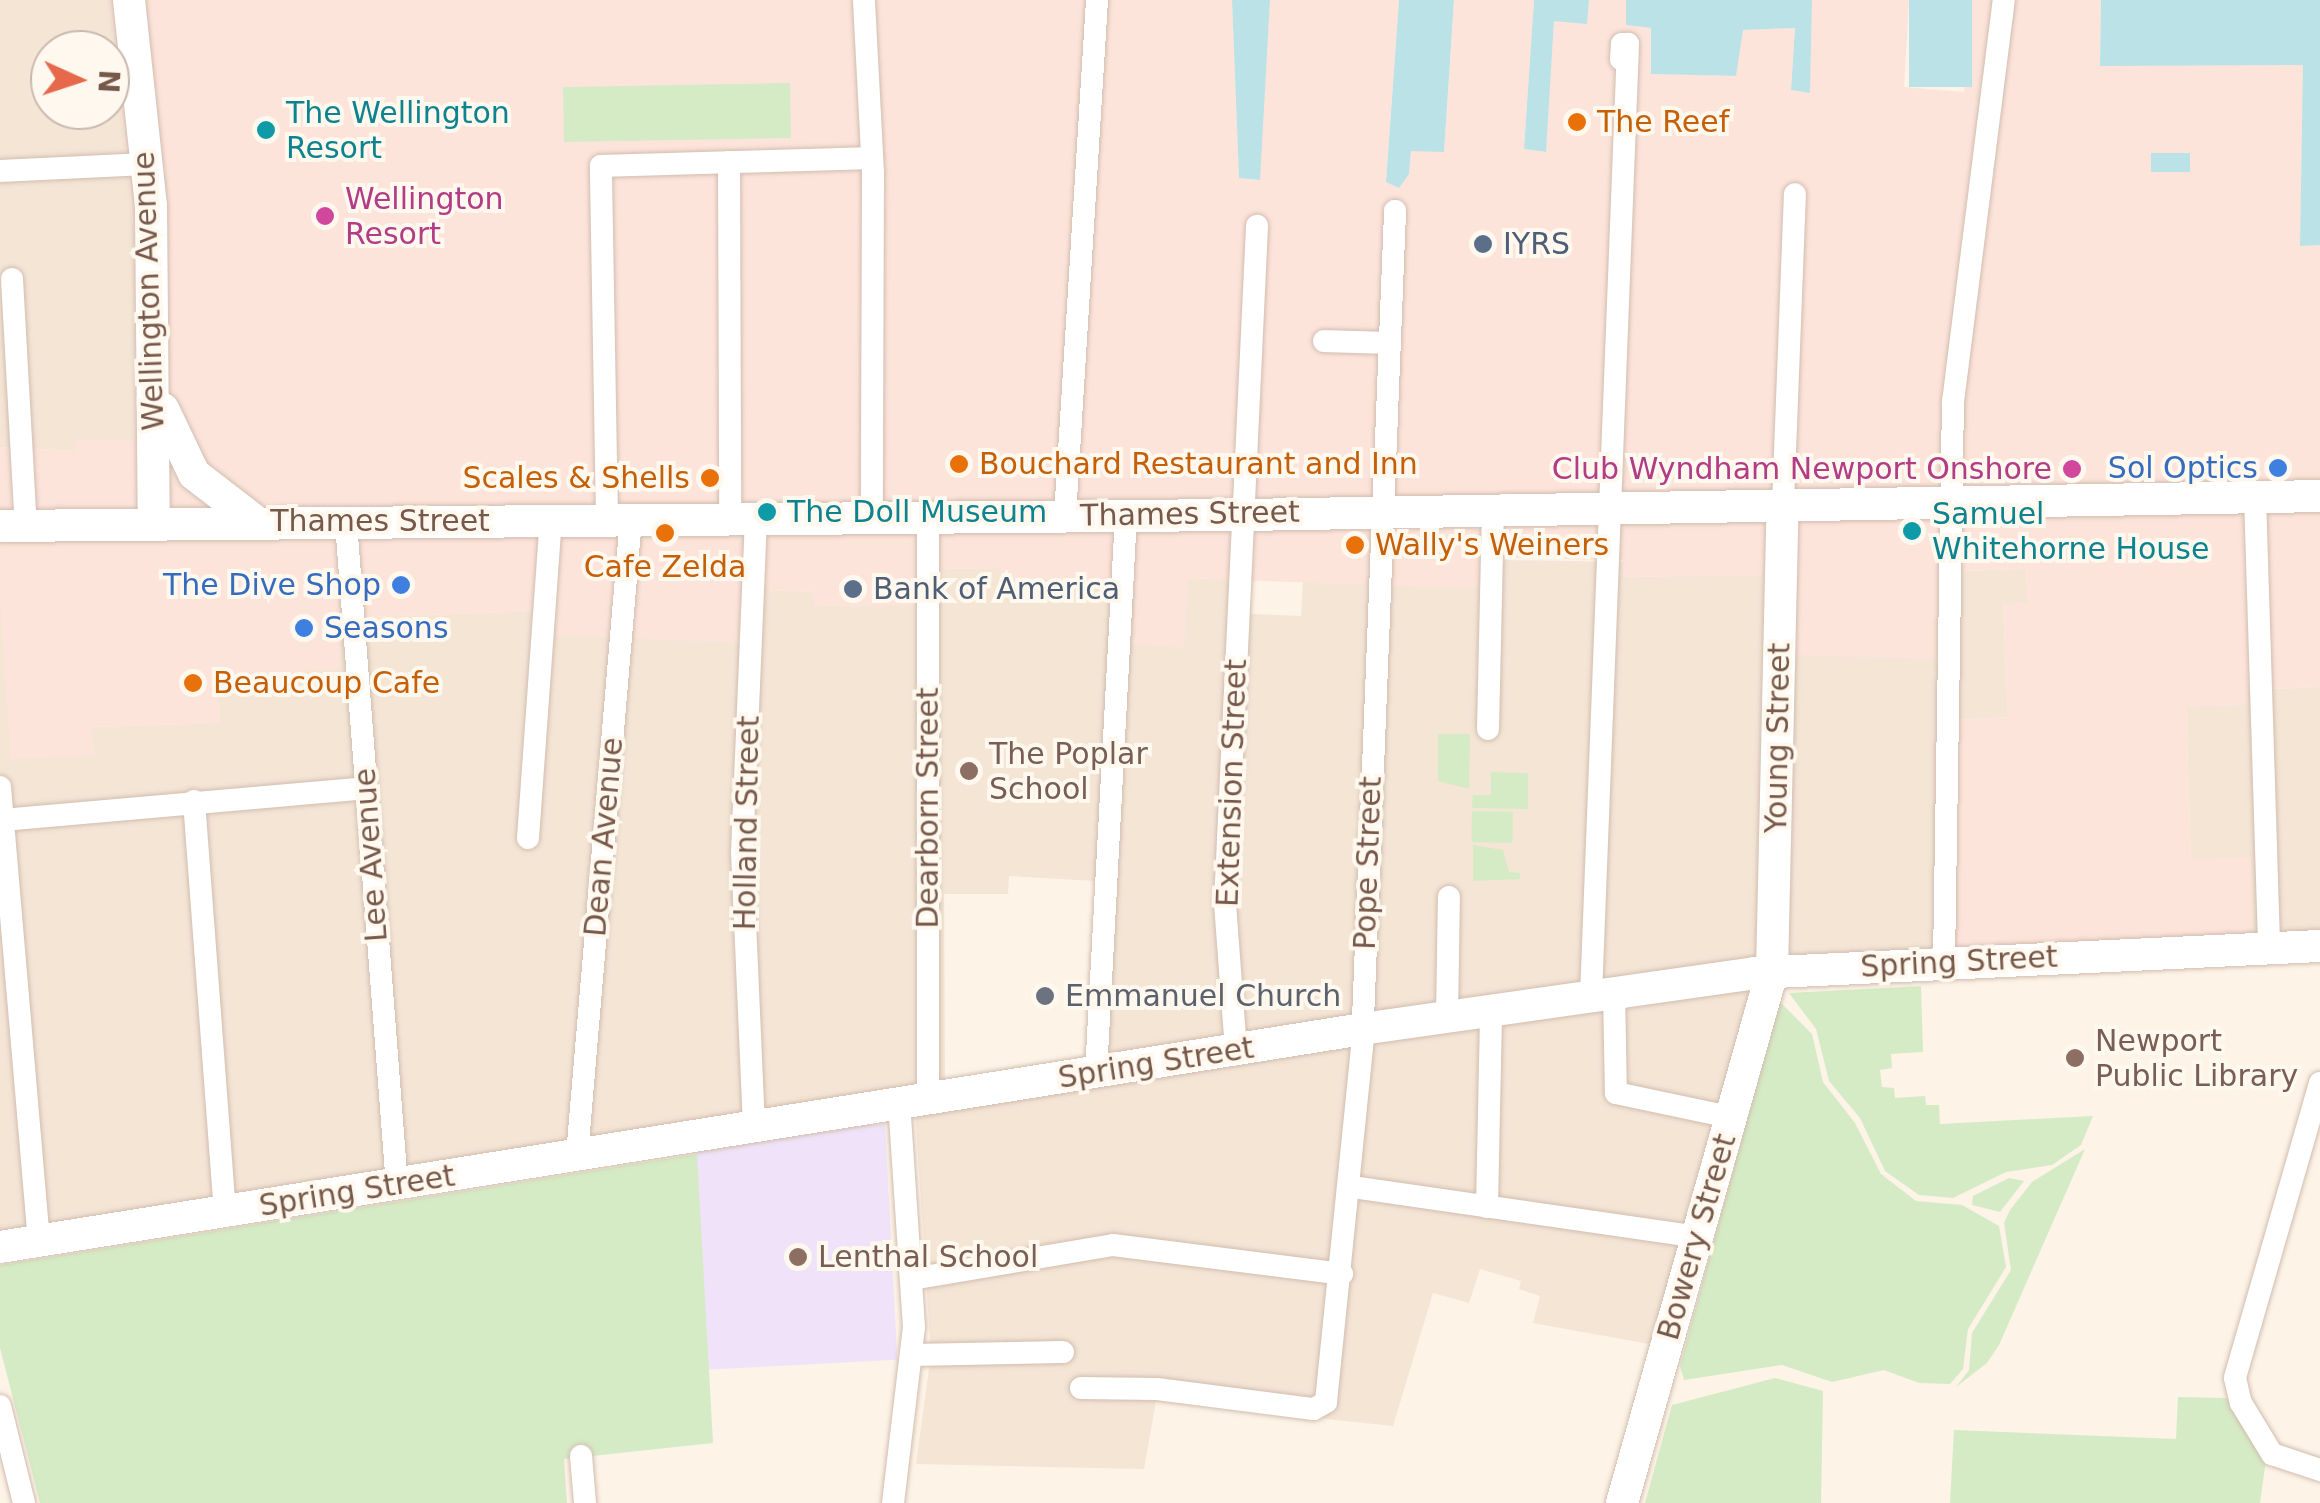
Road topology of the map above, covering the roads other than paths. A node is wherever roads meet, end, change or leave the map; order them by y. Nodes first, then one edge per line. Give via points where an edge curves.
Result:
1 (128, 0) edge
2 (1096, 0) edge
3 (2004, 0) edge
4 (864, 2) edge
5 (1627, 57) dead end
6 (872, 158) junction
7 (729, 162) junction
8 (146, 164) junction
9 (0, 172) edge
10 (1796, 194) dead end
11 (1394, 210) dead end
12 (1258, 226) dead end
13 (12, 279) dead end
14 (1324, 341) dead end
15 (1388, 344) junction
16 (154, 383) junction
17 (2320, 496) edge
18 (2255, 497) junction
19 (1950, 501) junction
20 (1783, 504) junction
21 (1609, 508) junction
22 (1493, 509) junction
23 (1380, 510) junction
24 (1245, 515) junction
25 (1066, 516) junction
26 (1126, 516) junction
27 (872, 517) junction
28 (928, 517) junction
29 (743, 518) junction
30 (619, 519) junction
31 (551, 520) junction
32 (154, 522) junction
33 (255, 522) junction
34 (346, 523) junction
35 (13, 526) edge
36 (1488, 729) dead end
37 (0, 787) edge
38 (366, 788) junction
39 (194, 801) junction
40 (2, 820) junction
41 (528, 838) dead end
42 (1449, 897) dead end
43 (2320, 946) edge
44 (2269, 949) junction
45 (1944, 961) junction
46 (1772, 972) junction
47 (1603, 994) junction
48 (1491, 1010) junction
49 (1447, 1018) junction
50 (1362, 1029) junction
51 (1236, 1050) junction
52 (1096, 1073) junction
53 (2320, 1083) edge
54 (913, 1102) junction
55 (1730, 1117) junction
56 (754, 1127) junction
57 (577, 1156) junction
58 (397, 1186) junction
59 (1352, 1188) junction
60 (1487, 1206) junction
61 (224, 1211) junction
62 (1697, 1236) junction
63 (38, 1240) junction
64 (0, 1247) edge
65 (1342, 1274) junction
66 (912, 1279) junction
67 (1063, 1352) dead end
68 (912, 1355) junction
69 (1081, 1388) dead end
70 (0, 1406) edge
71 (581, 1456) dead end
72 (2320, 1470) edge
73 (24, 1503) edge
74 (585, 1503) edge
75 (893, 1503) edge
76 (1622, 1503) edge

1 - 8 main road, Wellington Avenue
2 - 25 street
3 - 19 street via 1953,402
4 - 6 street
5 - 21 street
6 - 7 street
6 - 27 street
7 - 29 street, Holland Street
7 - 30 street, Dean Avenue via 601,166
8 - 9 street
8 - 16 main road, Wellington Avenue
10 - 20 street
11 - 15 street, Pope Street
12 - 24 street, Extension Street
13 - 35 street
14 - 15 street
15 - 23 street, Pope Street
16 - 32 main road, Wellington Avenue
16 - 33 main road via 180,456 210,492
17 - 18 main road, Thames Street
18 - 19 main road, Thames Street
18 - 44 street
19 - 20 main road, Thames Street
19 - 45 street
20 - 21 main road, Thames Street
20 - 46 main road, Young Street
21 - 22 main road, Thames Street
21 - 47 street
22 - 23 main road, Thames Street
22 - 36 street
23 - 24 main road, Thames Street
23 - 50 street, Pope Street
24 - 26 main road, Thames Street
24 - 51 street, Extension Street via 1225,903
25 - 26 main road, Thames Street
25 - 28 main road, Thames Street
26 - 52 street
27 - 28 main road, Thames Street
27 - 29 main road, Thames Street
28 - 54 street, Dearborn Street
29 - 30 main road, Thames Street
29 - 56 street, Holland Street via 742,852
30 - 31 main road, Thames Street
30 - 57 street, Dean Avenue
31 - 34 main road, Thames Street
31 - 41 street
32 - 33 main road, Thames Street
32 - 35 main road, Thames Street
33 - 34 main road, Thames Street
34 - 38 street, Lee Avenue
37 - 40 street
38 - 39 street
38 - 58 street, Lee Avenue
39 - 40 street
39 - 61 street
40 - 63 street
42 - 49 street
43 - 44 main road, Spring Street
44 - 45 main road, Spring Street via 2209,939
45 - 46 main road, Spring Street
46 - 47 main road, Spring Street
46 - 55 main road, Bowery Street
47 - 48 main road, Spring Street
47 - 55 street via 1616,1093
48 - 49 main road, Spring Street
48 - 60 street
49 - 50 main road, Spring Street
50 - 51 main road, Spring Street
50 - 59 street, Pope Street
51 - 52 main road, Spring Street
52 - 54 main road, Spring Street
53 - 72 street via 2237,1364 2241,1403 2272,1454
54 - 56 main road, Spring Street
54 - 66 street, Dearborn Street
55 - 62 main road, Bowery Street
56 - 57 main road, Spring Street
57 - 58 main road, Spring Street
58 - 61 main road, Spring Street
59 - 60 street
59 - 65 street, Pope Street
60 - 62 street
61 - 63 main road, Spring Street
62 - 76 main road, Bowery Street
63 - 64 main road, Spring Street
65 - 66 street via 1113,1245
65 - 69 street, Pope Street via 1323,1408 1157,1388
66 - 68 street, Dearborn Street
67 - 68 street
68 - 75 street, Dearborn Street
70 - 73 street
71 - 74 street

